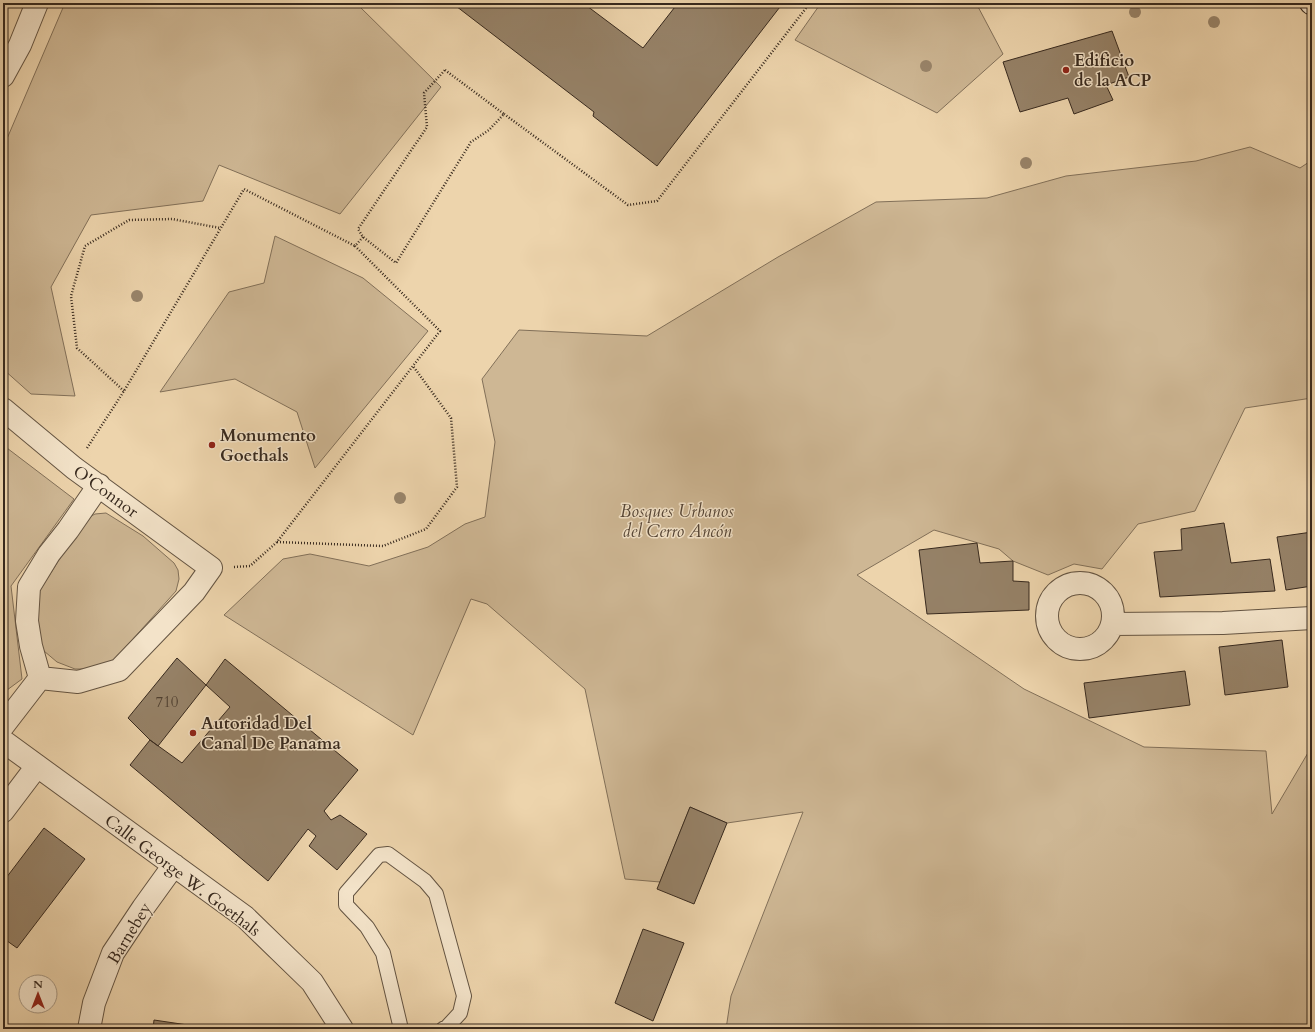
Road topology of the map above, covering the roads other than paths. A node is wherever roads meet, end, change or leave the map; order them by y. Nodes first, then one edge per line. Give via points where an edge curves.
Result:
1 (37, 3) edge
2 (3, 76) edge
3 (3, 409) edge
4 (98, 485) junction
5 (1312, 618) edge
6 (1112, 624) dead end
7 (40, 678) junction
8 (3, 726) edge
9 (3, 741) edge
10 (37, 766) junction
11 (3, 811) edge
12 (174, 865) junction
13 (89, 1029) edge
14 (342, 1029) edge
15 (401, 1029) edge
16 (443, 1029) edge

1 - 2 street
3 - 4 street, O'Connor
4 - 7 street via 49,554 29,588 27,621
4 - 7 street, O'Connor via 211,568 194,592 119,670 78,682
5 - 6 street via 1223,623
7 - 8 street
9 - 10 street, Calle George W. Goethals
10 - 11 street
10 - 12 street, Calle George W. Goethals
12 - 13 street, Barnebey via 113,953 94,1003
12 - 14 street, Calle George W. Goethals via 245,918 312,982
15 - 16 lane via 383,953 367,927 346,905 346,893 379,855 388,854 425,881 436,894 464,996 460,1013

